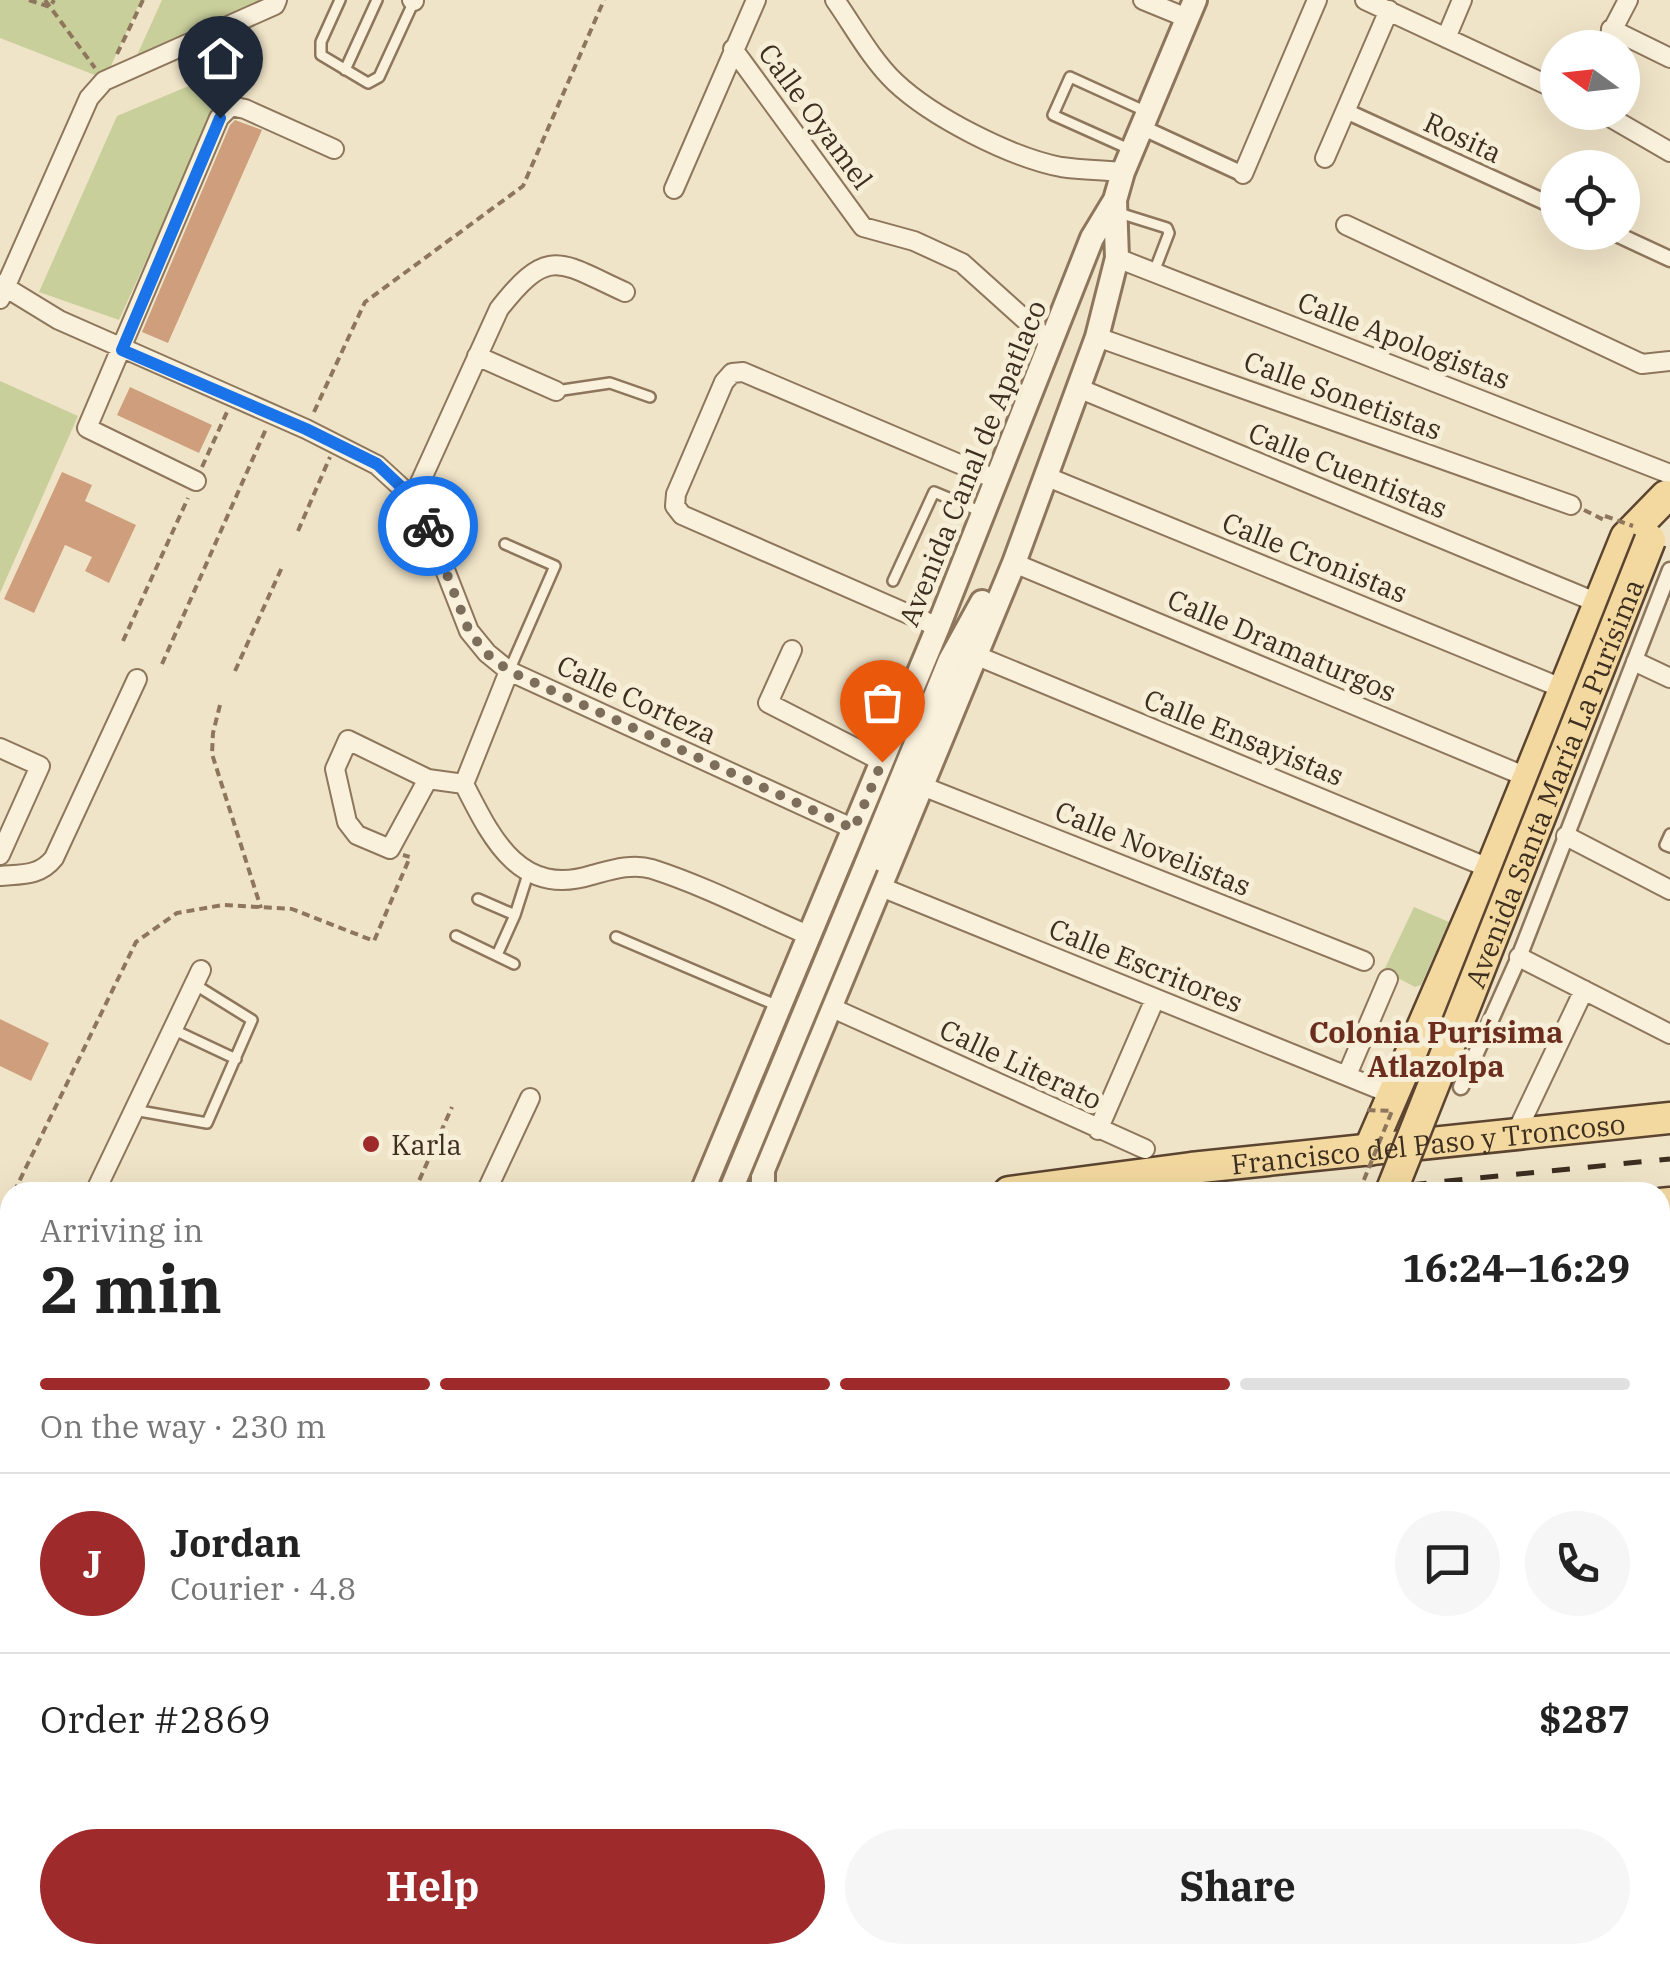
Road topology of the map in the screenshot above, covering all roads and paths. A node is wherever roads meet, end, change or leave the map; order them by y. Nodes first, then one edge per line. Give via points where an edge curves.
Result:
1 (29, 0) edge
2 (44, 0) edge
3 (54, 0) edge
4 (143, 0) edge
5 (278, 0) edge
6 (340, 0) edge
7 (377, 0) edge
8 (413, 0) edge
9 (604, 0) edge
10 (756, 0) edge
11 (835, 0) edge
12 (1143, 0) edge
13 (1317, 0) edge
14 (1365, 0) edge
15 (1462, 0) edge
16 (1628, 0) edge
17 (50, 7) junction
18 (1191, 9) edge
19 (1389, 10) junction
20 (1611, 29) joint
21 (1446, 38) junction
22 (733, 49) junction
23 (1670, 58) edge
24 (345, 70) junction
25 (104, 81) junction
26 (1540, 82) edge
27 (1348, 112) junction
28 (1144, 120) junction
29 (1632, 130) edge
30 (334, 149) dead end
31 (1670, 152) edge
32 (1325, 158) dead end
33 (1127, 161) junction
34 (1243, 174) joint
35 (674, 189) dead end
36 (1540, 200) edge
37 (1115, 206) junction
38 (1346, 225) dead end
39 (1640, 245) edge
40 (1117, 258) junction
41 (1670, 259) edge
42 (1154, 272) junction
43 (2, 290) edge
44 (625, 292) dead end
45 (1067, 306) junction
46 (1100, 328) junction
47 (1051, 343) junction
48 (122, 350) junction
49 (477, 356) junction
50 (1670, 361) edge
51 (1078, 388) junction
52 (556, 391) joint
53 (650, 397) dead end
54 (233, 398) junction
55 (272, 416) junction
56 (306, 429) junction
57 (336, 444) junction
58 (1045, 476) junction
59 (196, 481) junction
60 (996, 485) junction
61 (1669, 489) edge
62 (413, 498) junction
63 (1571, 506) joint
64 (985, 512) junction
65 (1597, 514) junction
66 (1030, 518) junction
67 (298, 531) dead end
68 (1627, 531) junction
69 (505, 544) dead end
70 (1014, 562) junction
71 (283, 565) dead end
72 (1670, 570) edge
73 (893, 581) dead end
74 (1598, 603) junction
75 (938, 628) junction
76 (122, 641) dead end
77 (792, 650) dead end
78 (975, 656) junction
79 (950, 660) junction
80 (1636, 662) junction
81 (162, 664) dead end
82 (235, 671) dead end
83 (509, 671) junction
84 (1670, 678) edge
85 (137, 679) dead end
86 (1564, 689) junction
87 (220, 705) dead end
88 (1, 751) edge
89 (882, 762) junction
90 (1529, 778) junction
91 (428, 779) junction
92 (464, 784) junction
93 (922, 786) junction
94 (854, 829) junction
95 (1670, 834) edge
96 (1566, 836) junction
97 (1670, 847) edge
98 (0, 855) edge
99 (1491, 869) junction
100 (529, 871) junction
101 (0, 876) edge
102 (881, 887) junction
103 (1670, 890) edge
104 (478, 899) dead end
105 (261, 908) dead end
106 (516, 915) junction
107 (808, 935) junction
108 (456, 936) dead end
109 (616, 937) dead end
110 (497, 955) junction
111 (1519, 957) junction
112 (1364, 961) dead end
113 (514, 964) dead end
114 (198, 977) joint
115 (1388, 979) dead end
116 (1584, 990) junction
117 (1155, 999) junction
118 (778, 1006) junction
119 (830, 1007) junction
120 (172, 1029) junction
121 (1670, 1034) edge
122 (236, 1059) junction
123 (1347, 1075) junction
124 (1460, 1086) dead end
125 (530, 1098) dead end
126 (1378, 1102) junction
127 (452, 1107) dead end
128 (134, 1110) junction
129 (1670, 1118) edge
130 (731, 1121) junction
131 (1098, 1130) junction
132 (778, 1132) junction
133 (1516, 1134) junction
134 (1145, 1149) joint
135 (1369, 1150) junction
136 (1191, 1168) junction
137 (99, 1182) edge
138 (418, 1182) edge
139 (491, 1182) edge
140 (706, 1182) edge
141 (734, 1182) edge
142 (763, 1182) edge
143 (1085, 1182) edge
144 (1364, 1182) edge
145 (1395, 1182) edge

1 - 17 path
2 - 17 path
3 - 17 path
4 - 25 path
5 - 25 street
6 - 24 lane via 321,55
7 - 24 lane
8 - 24 lane via 379,77 368,83
9 - 56 path via 523,186 365,302
10 - 22 street
11 - 33 street via 876,59 916,99 1012,150 1060,166
12 - 18 street
13 - 34 street
14 - 19 street
15 - 21 street
16 - 20 street
17 - 25 path
18 - 28 street, Avenida Canal de Apatlaco
19 - 21 street
19 - 27 street
20 - 23 street
21 - 26 street
22 - 35 street
22 - 47 street, Calle Oyamel via 863,227 962,263
25 - 43 street via 90,98
27 - 32 street
27 - 36 street, Rosita
28 - 33 street, Avenida Canal de Apatlaco
28 - 33 lane via 1070,77 1054,115
28 - 34 street
29 - 31 street
30 - 48 street via 232,106 220,118
33 - 37 street, Avenida Canal de Apatlaco
37 - 40 street, Avenida Canal de Apatlaco
37 - 42 lane via 1169,233
37 - 45 street, Avenida Canal de Apatlaco via 1092,238
38 - 50 street via 1642,364
39 - 41 street
40 - 42 street, Calle Apologistas
40 - 46 street, Avenida Canal de Apatlaco
42 - 61 street, Calle Apologistas
43 - 48 street, Calle Corteza
44 - 49 street via 566,265 535,270 499,309
45 - 46 street
45 - 47 street, Avenida Canal de Apatlaco
46 - 51 street, Avenida Canal de Apatlaco
46 - 63 street, Calle Sonetistas
47 - 60 street, Avenida Canal de Apatlaco
48 - 54 street, Calle Corteza
48 - 59 street via 87,428
49 - 52 street
49 - 62 street
51 - 58 street, Avenida Canal de Apatlaco
51 - 74 street, Calle Cuentistas
52 - 53 lane via 610,383
54 - 55 street, Calle Corteza
54 - 59 path
55 - 56 street, Calle Corteza
55 - 81 path
56 - 57 street, Calle Corteza
57 - 62 street, Calle Corteza via 377,464
57 - 67 path
58 - 66 street, Avenida Canal de Apatlaco
58 - 86 street, Calle Cronistas
59 - 76 path
60 - 64 street, Avenida Canal de Apatlaco
60 - 75 street via 743,372 724,382 676,494 682,515
60 - 79 street via 998,511
61 - 68 main road, Avenida Santa María La Purísima
62 - 83 street, Calle Corteza via 469,631
63 - 65 path
64 - 73 lane via 934,492
64 - 75 street, Avenida Canal de Apatlaco
65 - 68 path
65 - 68 path
66 - 70 street, Avenida Canal de Apatlaco
66 - 79 street via 1008,541
68 - 74 main road
68 - 145 main road, Avenida Santa María La Purísima, bridge
69 - 83 lane via 555,566
70 - 78 street, Avenida Canal de Apatlaco
70 - 90 street, Calle Dramaturgos
71 - 82 path
72 - 80 street
74 - 86 main road
75 - 89 street, Avenida Canal de Apatlaco
77 - 89 street via 768,703
78 - 93 street, Avenida Canal de Apatlaco
78 - 99 street, Calle Ensayistas
79 - 141 street, bridge
80 - 84 street
80 - 96 street
83 - 92 street
83 - 94 street, Calle Corteza
85 - 101 street via 54,858 34,873
86 - 90 main road
87 - 105 path via 212,754
88 - 98 street via 40,766
89 - 94 street, Avenida Canal de Apatlaco
90 - 99 main road
91 - 91 street via 348,740 334,769 347,822 357,836 390,849
91 - 92 street
92 - 100 street via 494,843
93 - 102 street, Avenida Canal de Apatlaco
93 - 112 street, Calle Novelistas
94 - 107 street, Avenida Canal de Apatlaco
95 - 97 lane
96 - 103 street
96 - 111 street
99 - 126 main road
100 - 106 lane
100 - 107 street via 564,880 648,868
102 - 117 street, Calle Escritores
102 - 119 street, Avenida Canal de Apatlaco
104 - 106 lane
106 - 110 lane
107 - 118 street, Avenida Canal de Apatlaco
108 - 110 lane
109 - 118 lane
110 - 113 lane
111 - 116 street
111 - 124 street
114 - 120 street
114 - 122 lane via 252,1020
115 - 123 street
116 - 121 street
116 - 133 street
117 - 123 street, Calle Escritores
117 - 131 street
118 - 130 street, Avenida Canal de Apatlaco
119 - 131 street, Calle Literato
119 - 132 street, Avenida Canal de Apatlaco
120 - 122 lane
120 - 128 street
122 - 128 lane via 207,1123
123 - 126 street, Calle Escritores
125 - 139 street
126 - 135 main road
126 - 144 path, bridge via 1392,1111
127 - 138 path
128 - 137 street
129 - 133 main road, Francisco del Paso y Troncoso
130 - 132 street via 749,1138
130 - 140 street, Avenida Canal de Apatlaco
131 - 134 street, Calle Literato
132 - 142 street, Avenida Canal de Apatlaco
133 - 135 main road, Francisco del Paso y Troncoso
134 - 136 street, Calle Literato
135 - 136 main road, Francisco del Paso y Troncoso
136 - 143 main road, Francisco del Paso y Troncoso

